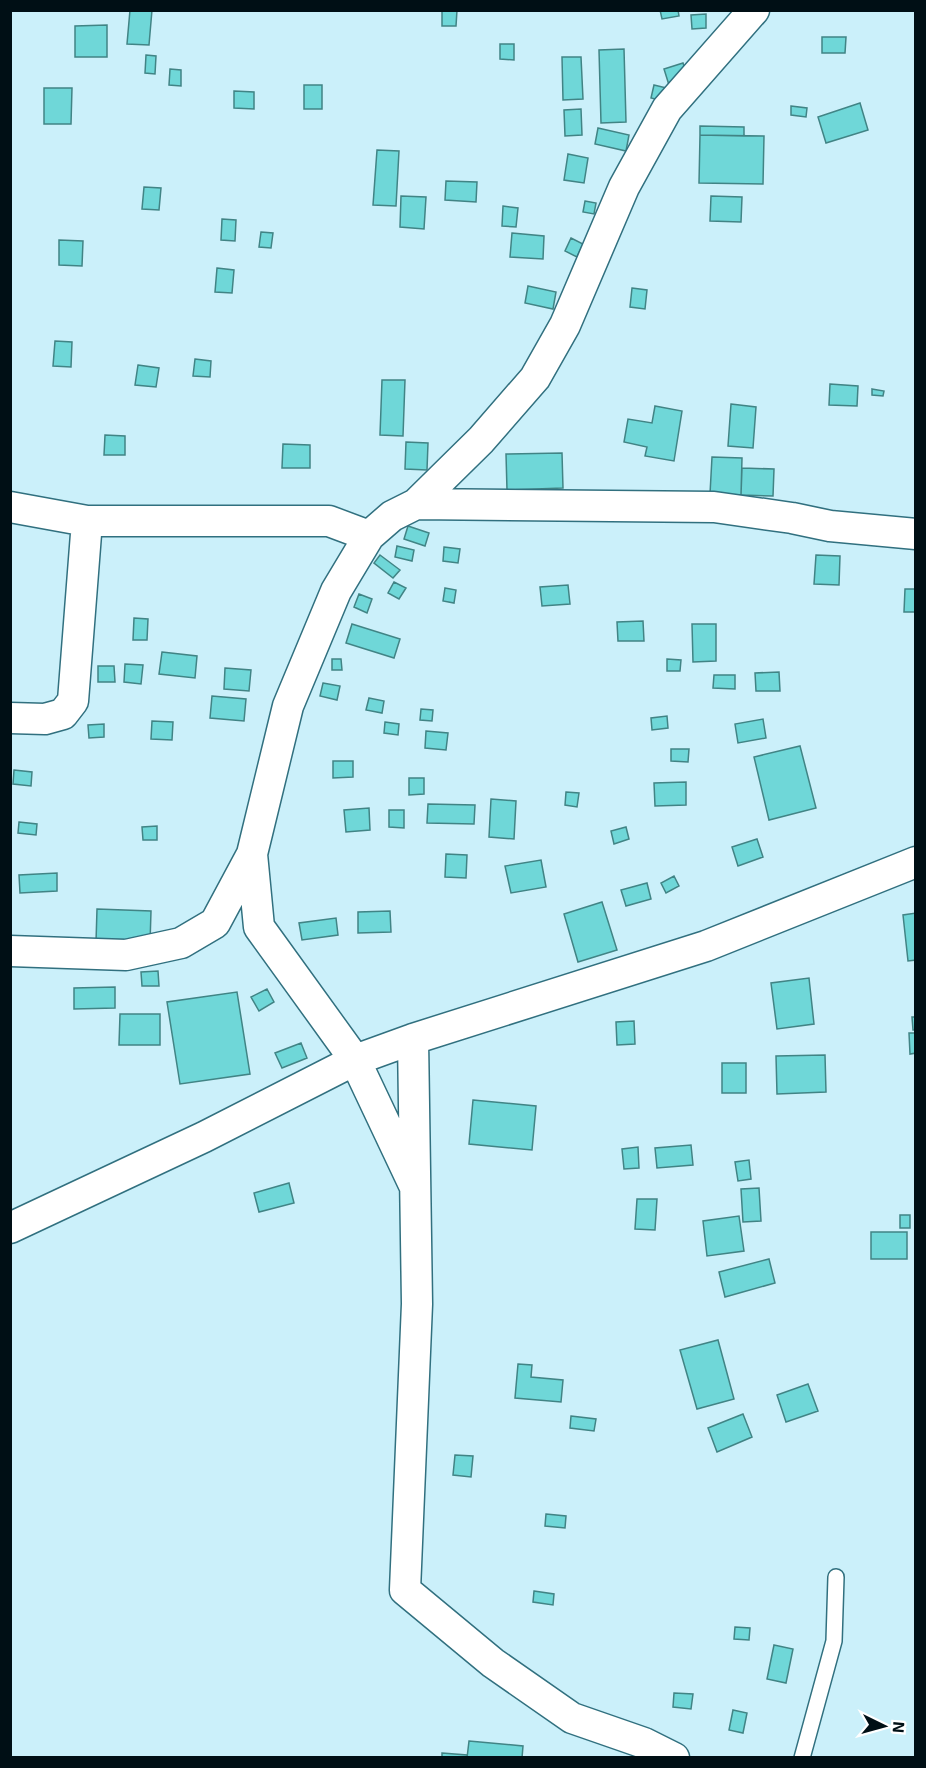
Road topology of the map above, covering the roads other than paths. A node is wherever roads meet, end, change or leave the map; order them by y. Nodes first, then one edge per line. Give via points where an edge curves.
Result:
1 (754, 10) edge
2 (416, 504) junction
3 (10, 507) edge
4 (87, 521) junction
5 (915, 534) edge
6 (369, 536) junction
7 (10, 718) edge
8 (252, 854) junction
9 (915, 862) edge
10 (10, 951) edge
11 (413, 1039) junction
12 (355, 1060) junction
13 (415, 1187) junction
14 (10, 1228) edge
15 (836, 1577) dead end
16 (674, 1758) edge
17 (802, 1758) edge

1 - 2 street via 667,109 624,187 565,325 535,378 481,440
2 - 5 street via 714,507 830,526
2 - 6 street via 392,516
3 - 4 street
4 - 6 street via 328,521
4 - 7 street via 73,701 63,714 45,719
6 - 8 street via 336,591 288,706
8 - 10 street via 214,923 181,943 126,954
8 - 12 street via 259,927
9 - 11 street via 706,946
11 - 12 street
11 - 13 street
12 - 13 street
12 - 14 street via 204,1137
13 - 16 street via 417,1304 405,1590 493,1663 572,1718 644,1743
15 - 17 lane via 834,1641

